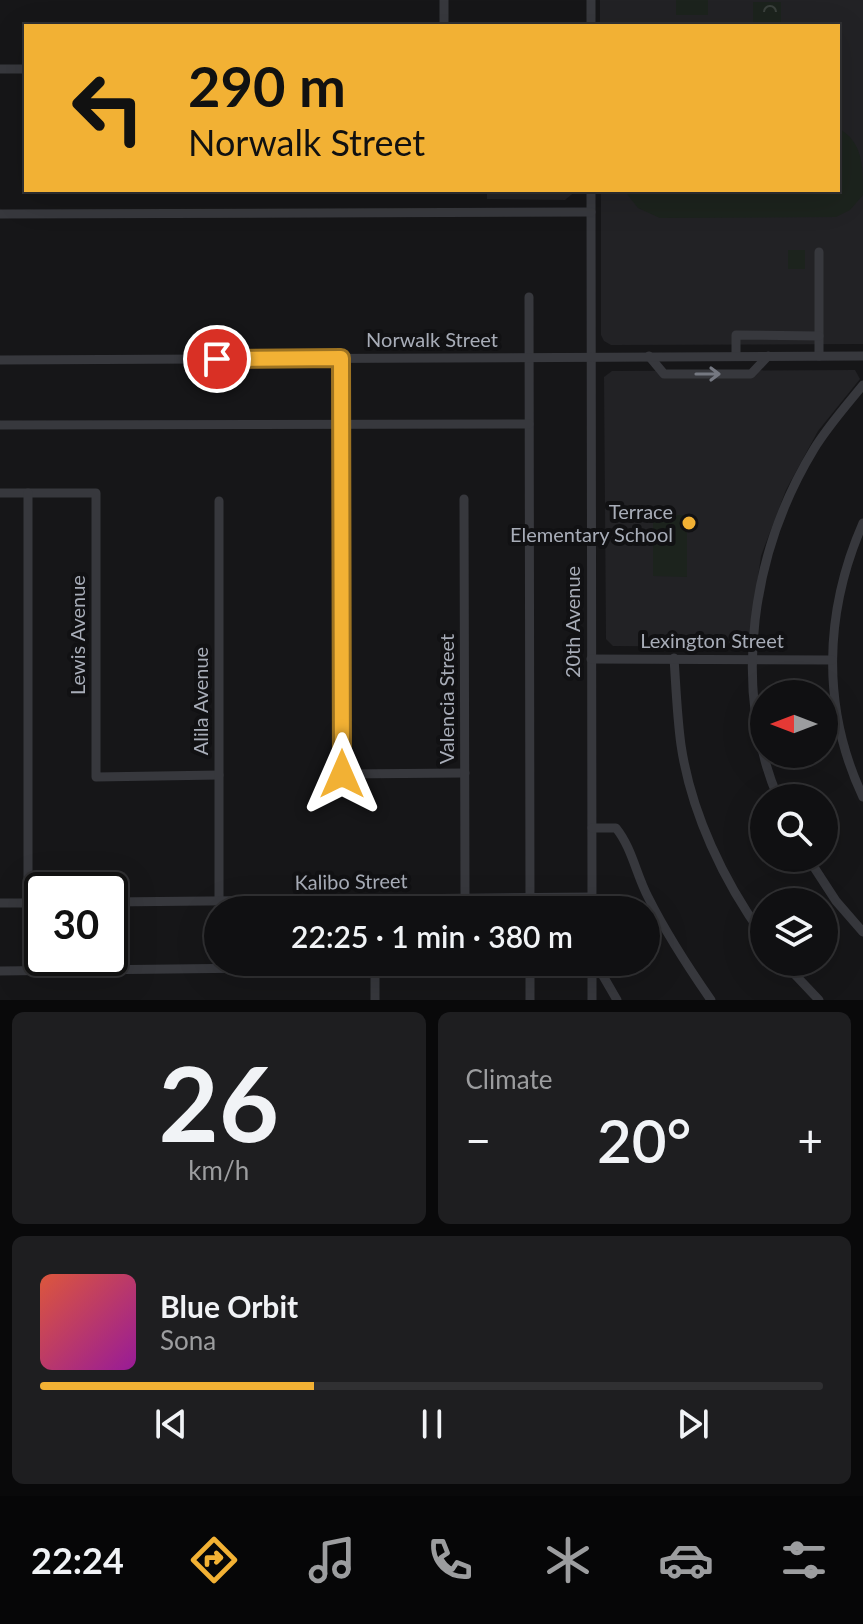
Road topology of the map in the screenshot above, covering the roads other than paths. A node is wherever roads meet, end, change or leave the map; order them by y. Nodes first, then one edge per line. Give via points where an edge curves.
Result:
1 (444, 0) edge
2 (591, 0) edge
3 (444, 24) edge
4 (591, 24) edge
5 (0, 69) edge
6 (24, 69) edge
7 (591, 192) edge
8 (591, 212) junction
9 (0, 214) edge
10 (819, 252) dead end
11 (529, 297) dead end
12 (819, 336) junction
13 (590, 356) junction
14 (649, 356) junction
15 (736, 356) junction
16 (768, 356) junction
17 (819, 356) junction
18 (863, 356) edge
19 (341, 358) junction
20 (529, 358) junction
21 (0, 360) edge
22 (863, 385) edge
23 (529, 424) junction
24 (0, 425) edge
25 (341, 425) junction
26 (0, 493) edge
27 (28, 493) junction
28 (464, 499) dead end
29 (219, 501) dead end
30 (863, 523) edge
31 (674, 658) junction
32 (591, 659) junction
33 (752, 659) junction
34 (832, 660) junction
35 (465, 773) junction
36 (219, 775) junction
37 (774, 784) edge
38 (863, 797) edge
39 (592, 828) junction
40 (28, 872) edge
41 (817, 872) edge
42 (219, 896) edge
43 (465, 896) edge
44 (531, 896) edge
45 (592, 896) edge
46 (204, 901) edge
47 (128, 902) edge
48 (0, 903) edge
49 (24, 903) edge
50 (750, 915) edge
51 (863, 932) edge
52 (204, 967) edge
53 (0, 971) edge
54 (375, 976) edge
55 (530, 976) edge
56 (593, 976) edge
57 (602, 976) edge
58 (796, 976) edge
59 (375, 1000) edge
60 (530, 1000) edge
61 (592, 1000) edge
62 (617, 1000) edge
63 (711, 1000) edge
64 (819, 1000) edge

1 - 3 street
2 - 4 street
5 - 6 street
7 - 8 street, 20th Avenue
8 - 9 street
8 - 13 street, 20th Avenue
10 - 12 street
11 - 20 street
12 - 15 street via 736,335
12 - 17 street
13 - 14 street, Norwalk Street
13 - 20 street, Norwalk Street
13 - 32 street, 20th Avenue
14 - 15 street, Norwalk Street
14 -> 16 street via 664,374 751,374
15 - 16 street, Norwalk Street
16 - 17 street, Norwalk Street
17 - 18 street, Norwalk Street
19 - 20 street, Norwalk Street
19 - 21 street, Norwalk Street
19 - 25 street
20 - 23 street
22 - 33 street via 815,447 783,509 761,585
23 - 25 street
23 - 44 street
24 - 25 street
25 - 35 street via 342,774
26 - 27 street
27 - 36 street, Lewis Avenue via 96,493 96,777
27 - 40 street
28 - 35 street, Valencia Street
29 - 36 street, Alila Avenue
30 - 34 street via 839,591
31 - 32 street, Lexington Street
31 - 33 street, Lexington Street
31 - 50 street via 681,747 692,793 726,876
32 - 39 street, 20th Avenue
33 - 34 street, Lexington Street
33 - 37 street via 762,748
34 - 38 street via 839,731
35 - 43 street, Valencia Street
36 - 42 street, Alila Avenue
39 - 45 street, 20th Avenue
39 - 63 street via 616,828 625,839 647,894
41 - 51 street
46 - 47 street, Kalibo Street
48 - 49 street
52 - 53 street
54 - 59 street
55 - 60 street
56 - 61 street
57 - 62 street
58 - 64 street

